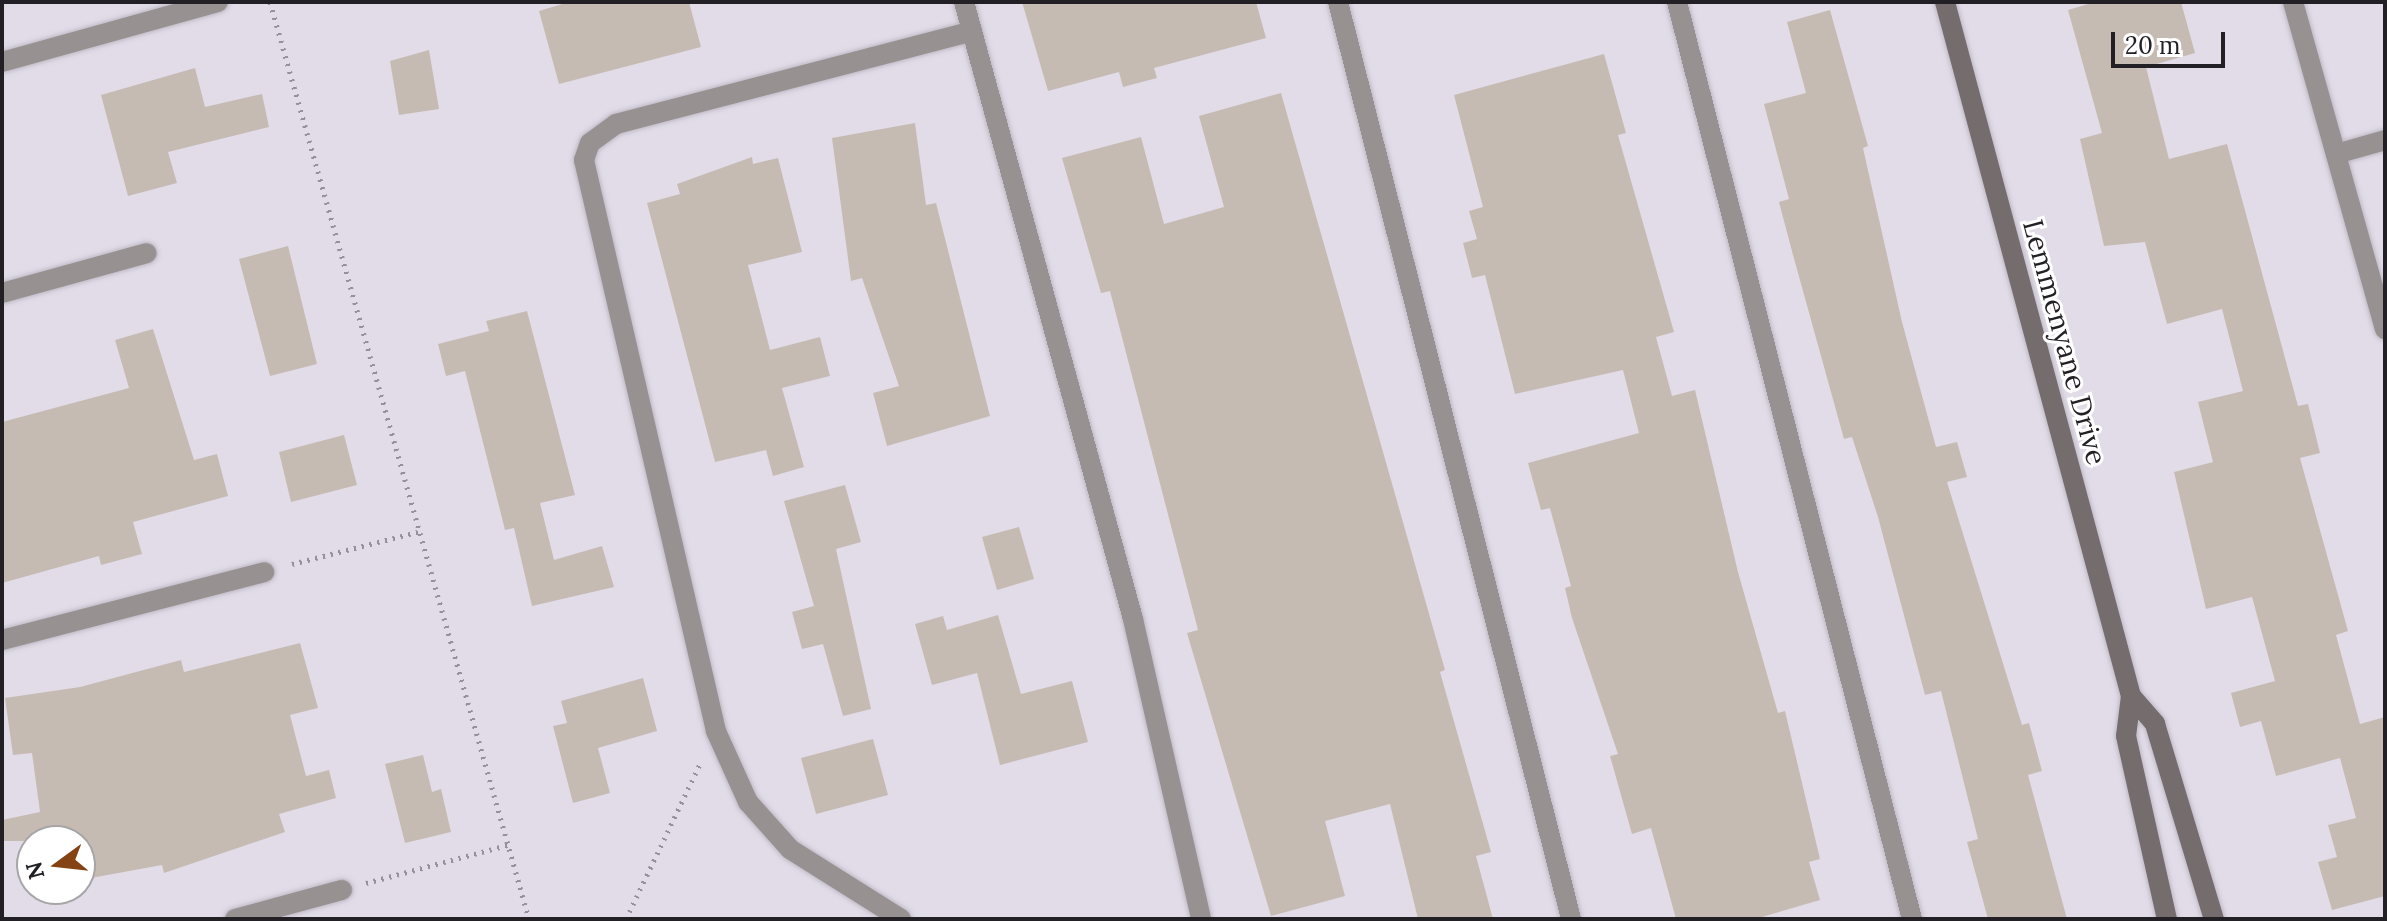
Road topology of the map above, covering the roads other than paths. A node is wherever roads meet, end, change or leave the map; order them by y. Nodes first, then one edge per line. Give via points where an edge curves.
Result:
1 (218, 2) edge
2 (964, 2) edge
3 (1338, 2) edge
4 (1677, 2) edge
5 (1945, 2) edge
6 (2293, 2) edge
7 (972, 31) junction
8 (2, 62) edge
9 (2385, 140) edge
10 (2336, 154) junction
11 (147, 253) dead end
12 (2, 293) edge
13 (2385, 329) edge
14 (264, 572) road end
15 (2, 640) edge
16 (2131, 696) junction
17 (342, 890) road end
18 (235, 919) edge
19 (901, 919) edge
20 (1201, 919) edge
21 (1571, 919) edge
22 (1912, 919) edge
23 (2167, 919) edge
24 (2214, 919) edge

1 - 8 street
2 - 7 street
3 - 21 street
4 - 22 street
5 - 16 street, Lemmenyane Drive
6 - 10 street
7 - 19 street via 616,124 590,143 584,160 716,731 748,802 790,849
7 - 20 street via 1133,619
9 - 10 street
10 - 13 street
11 - 12 street
14 - 15 street
16 - 23 street, Lemmenyane Drive via 2126,736
16 - 24 street, Lemmenyane Drive via 2155,724
17 - 18 street

